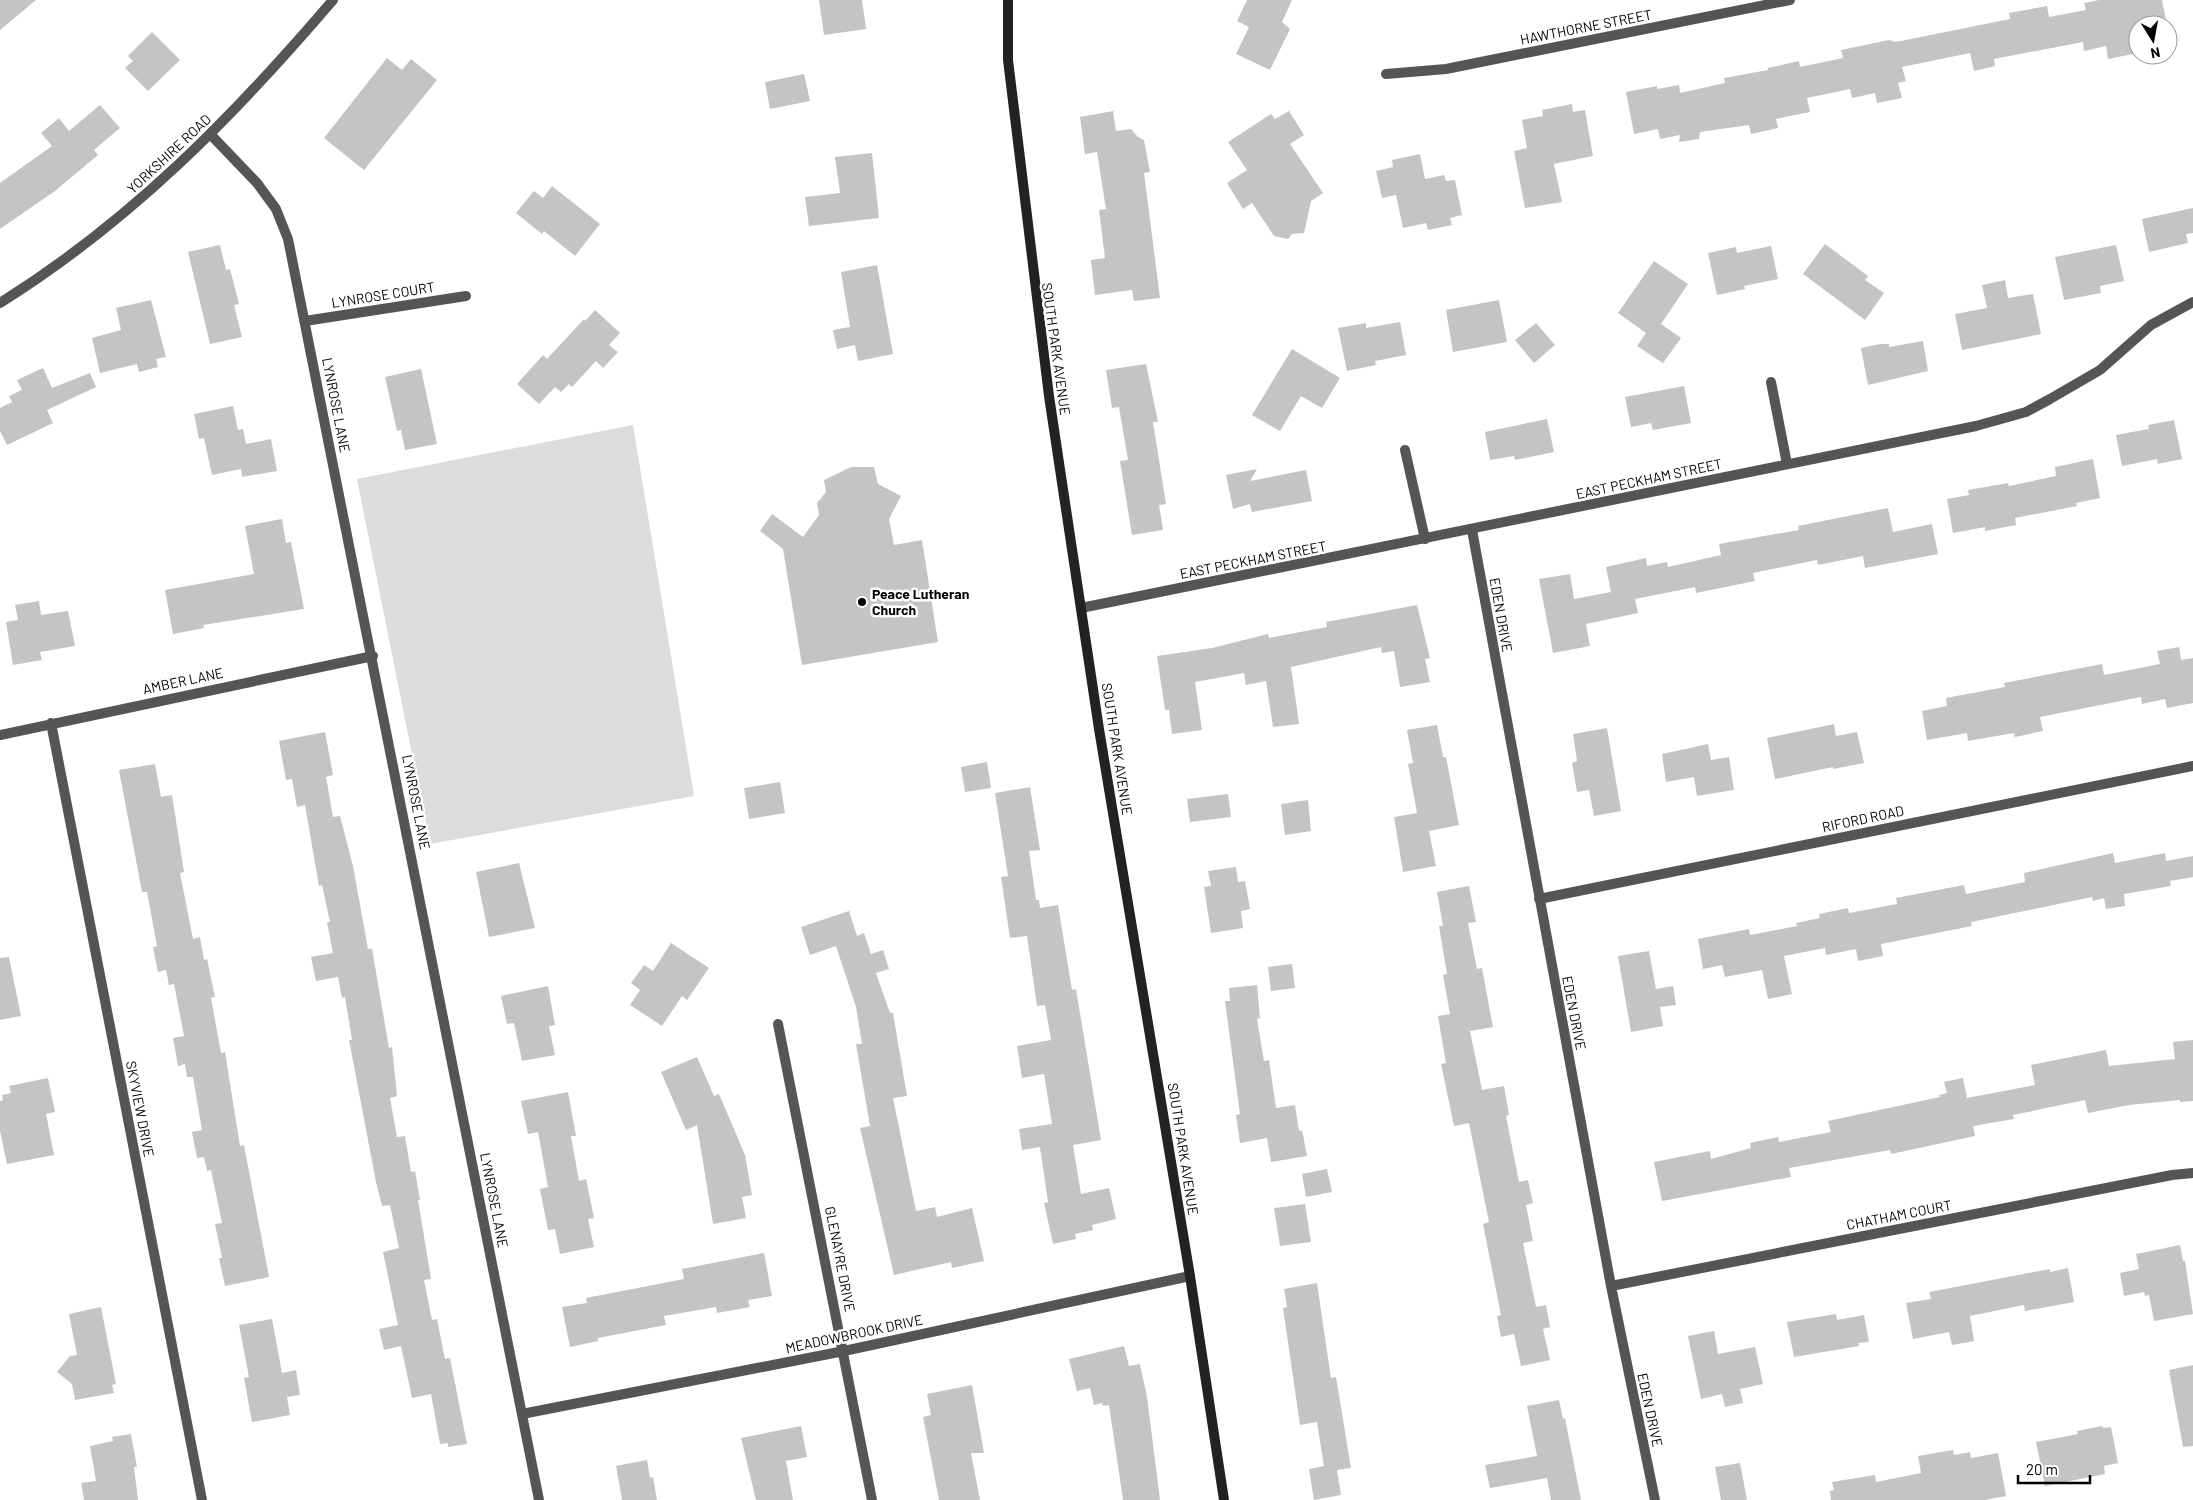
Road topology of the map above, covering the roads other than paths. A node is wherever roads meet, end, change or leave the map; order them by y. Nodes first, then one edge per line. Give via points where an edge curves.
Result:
1 (333, 0) edge
2 (1008, 0) edge
3 (1790, 0) edge
4 (1386, 74) dead end
5 (211, 135) junction
6 (466, 296) dead end
7 (2193, 302) edge
8 (0, 303) edge
9 (305, 321) junction
10 (1771, 382) dead end
11 (1405, 450) dead end
12 (1787, 464) junction
13 (1472, 530) junction
14 (1425, 539) junction
15 (1081, 608) junction
16 (373, 656) junction
17 (51, 723) junction
18 (0, 735) edge
19 (2193, 766) edge
20 (1539, 899) junction
21 (778, 1024) dead end
22 (2193, 1173) edge
23 (1190, 1276) junction
24 (1611, 1286) junction
25 (844, 1351) junction
26 (522, 1414) junction
27 (202, 1500) edge
28 (538, 1500) edge
29 (872, 1500) edge
30 (1224, 1500) edge
31 (1655, 1500) edge

1 - 5 street, YORKSHIRE ROAD via 270,74
2 - 15 main road, SOUTH PARK AVENUE via 1008,60 1035,301
3 - 4 street, HAWTHORNE STREET via 1446,69
5 - 8 street, YORKSHIRE ROAD via 132,207 48,273
5 - 9 street, LYNROSE LANE via 257,183 276,209 288,239
6 - 9 street, LYNROSE COURT
7 - 12 street, EAST PECKHAM STREET via 2151,325 2100,370 2026,412 1976,426
9 - 16 street, LYNROSE LANE
10 - 12 street
11 - 14 street
12 - 13 street, EAST PECKHAM STREET
13 - 14 street, EAST PECKHAM STREET
13 - 20 street, EDEN DRIVE
14 - 15 street, EAST PECKHAM STREET
15 - 23 main road, SOUTH PARK AVENUE
16 - 17 street, AMBER LANE
16 - 26 street, LYNROSE LANE
17 - 18 street, AMBER LANE
17 - 27 street, SKYVIEW DRIVE
19 - 20 street, RIFORD ROAD
20 - 24 street, EDEN DRIVE
21 - 25 street, GLENAYRE DRIVE
22 - 24 street, CHATHAM COURT
23 - 25 street, MEADOWBROOK DRIVE
23 - 30 main road, SOUTH PARK AVENUE
24 - 31 street, EDEN DRIVE
25 - 26 street, MEADOWBROOK DRIVE
25 - 29 street, GLENAYRE DRIVE
26 - 28 street, LYNROSE LANE

